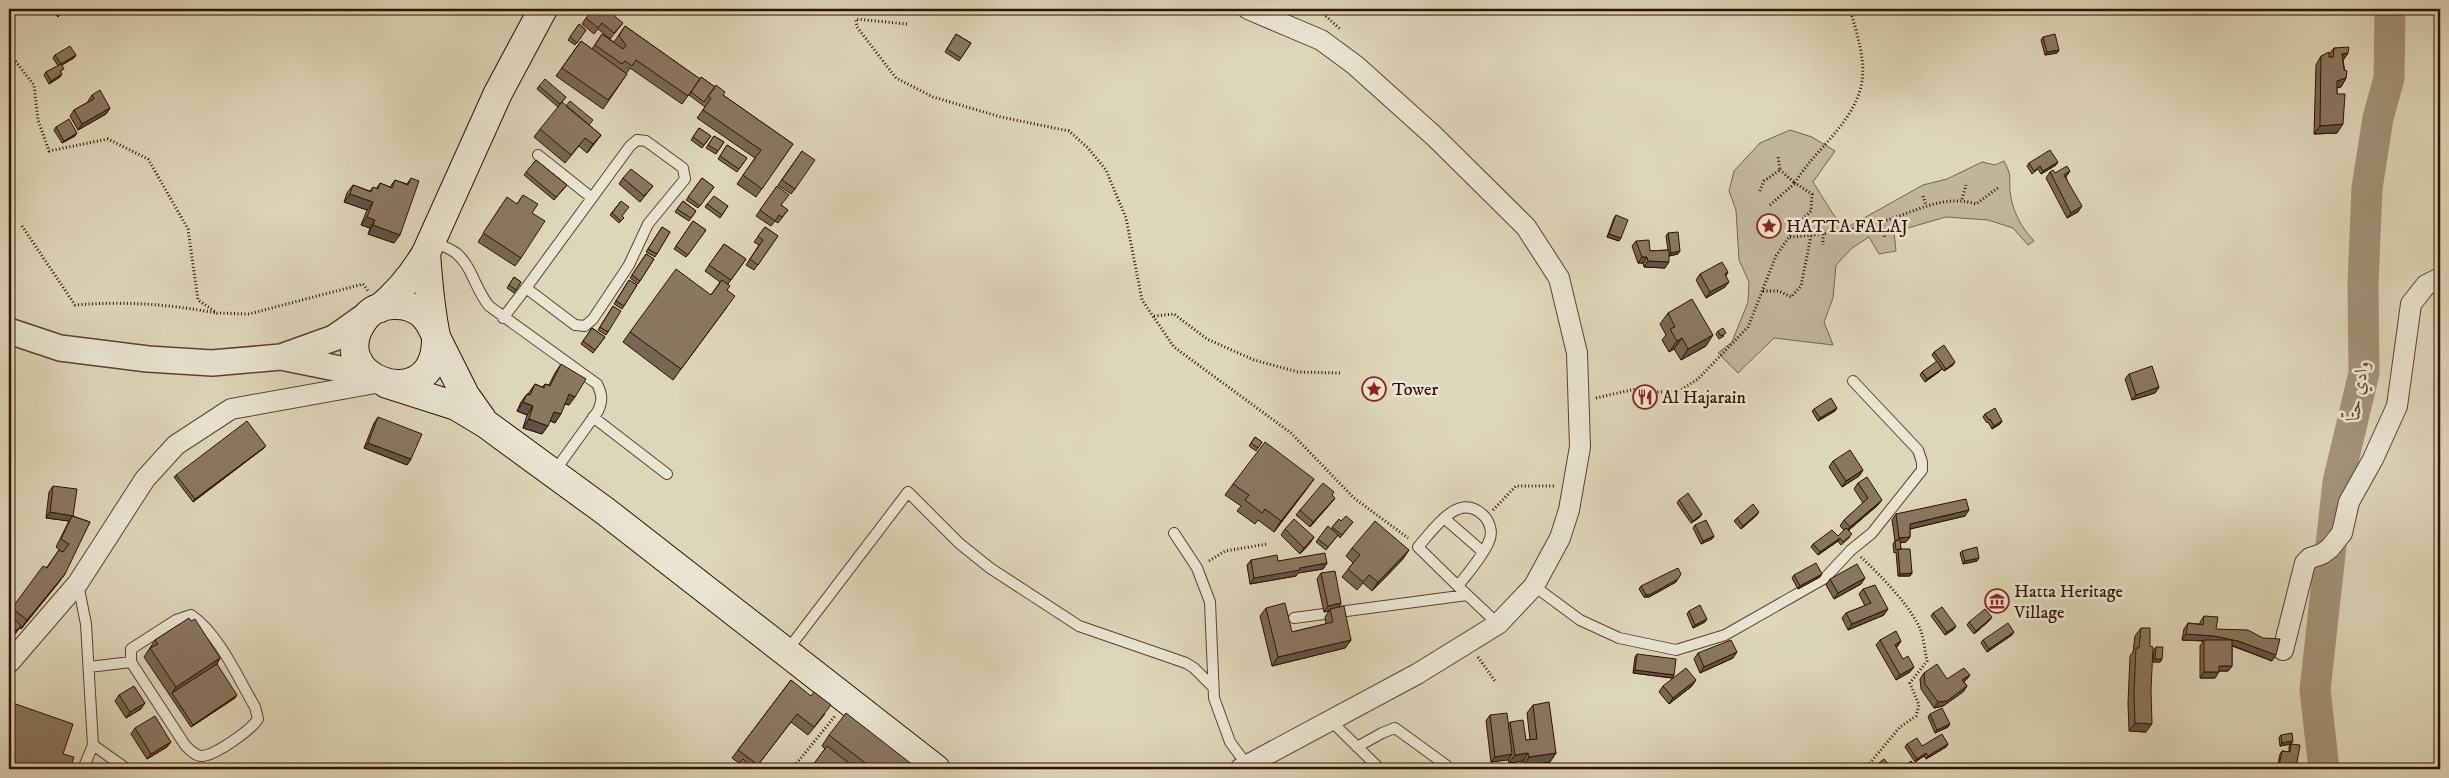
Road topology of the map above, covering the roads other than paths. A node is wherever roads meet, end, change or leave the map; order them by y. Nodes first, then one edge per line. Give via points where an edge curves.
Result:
1 (543, 9) edge
2 (1248, 9) edge
3 (538, 155) dead end
4 (592, 198) junction
5 (429, 247) junction
6 (2440, 278) edge
7 (526, 288) junction
8 (374, 311) junction
9 (503, 318) junction
10 (9, 331) edge
11 (436, 337) junction
12 (281, 357) junction
13 (1853, 380) dead end
14 (381, 382) junction
15 (593, 417) junction
16 (486, 424) junction
17 (553, 473) junction
18 (667, 474) dead end
19 (1444, 518) junction
20 (1174, 533) dead end
21 (1482, 551) junction
22 (78, 583) junction
23 (1458, 586) junction
24 (1534, 586) junction
25 (1467, 595) junction
26 (1294, 618) dead end
27 (1498, 624) junction
28 (2283, 650) dead end
29 (785, 652) junction
30 (131, 662) junction
31 (9, 663) edge
32 (89, 668) junction
33 (1213, 687) junction
34 (1331, 721) junction
35 (93, 745) junction
36 (1357, 747) junction
37 (1244, 767) edge
38 (83, 769) edge
39 (127, 769) edge
40 (936, 769) edge
41 (1380, 769) edge
42 (1448, 769) edge

1 - 5 main road via 498,93
2 - 24 street via 1321,40 1355,65 1434,136 1526,227 1559,278 1577,353 1580,446 1569,510 1560,538
3 - 4 lane
4 - 7 lane
4 - 7 lane via 637,140 646,141 685,171 685,179 648,224 625,273 590,323 575,325
5 - 8 main road via 412,277 398,293
5 - 9 lane via 451,250 463,260 482,297
5 - 11 main road via 429,301
6 - 28 street via 2426,285 2411,304 2397,406 2349,502 2342,533 2330,548 2305,563
7 - 9 lane
8 - 11 main road via 394,305 408,306 421,313
8 - 12 street via 334,338
8 - 14 main road via 360,325 355,349 358,362
9 - 15 lane via 597,384 602,402
10 - 12 street via 60,348 148,360 212,363
11 - 14 main road via 432,363 424,373 401,385
11 - 16 main road via 465,394
12 - 14 street via 350,371
13 - 24 lane via 1918,450 1922,470 1872,533 1825,578 1725,635 1676,650 1619,638 1580,620
14 - 16 main road via 456,406
14 - 22 street via 232,409 176,445 145,479
15 - 17 lane
15 - 18 lane
16 - 17 main road
17 - 29 main road
19 - 21 lane
19 - 21 lane via 1453,510 1477,509 1487,518 1491,529 1490,541
19 - 23 lane via 1418,547
20 - 33 lane via 1197,568 1210,602
21 - 23 lane
22 - 31 street
22 - 32 lane via 86,624
23 - 25 lane
24 - 27 street
25 - 26 lane
25 - 27 lane
27 - 34 street via 1469,644
29 - 33 lane via 908,492 960,544 990,568 1064,616 1094,633 1186,663
29 - 40 main road
30 - 30 lane via 131,649 176,620 191,615 214,638 255,706 258,719 253,728 215,751 202,756 192,752
30 - 32 lane
32 - 35 lane
33 - 37 lane via 1230,742
34 - 36 lane
34 - 37 street
35 - 38 lane
35 - 39 lane
36 - 41 lane
36 - 42 lane via 1382,732 1396,728

